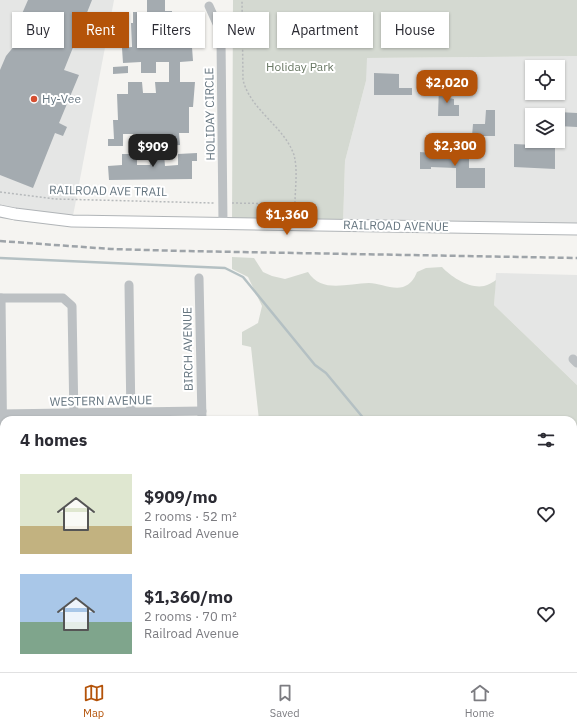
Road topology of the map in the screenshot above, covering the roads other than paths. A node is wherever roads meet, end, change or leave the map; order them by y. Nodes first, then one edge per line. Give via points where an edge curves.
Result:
1 (209, 6) dead end
2 (0, 211) edge
3 (223, 223) junction
4 (577, 229) edge
5 (199, 278) dead end
6 (129, 285) dead end
7 (1, 298) edge
8 (1, 414) edge
9 (50, 416) edge
10 (74, 416) edge
11 (131, 416) edge
12 (202, 416) edge

1 - 3 street, HOLIDAY CIRCLE via 221,40
2 - 3 main road, RAILROAD AVENUE via 58,220
3 - 4 main road, RAILROAD AVENUE
5 - 12 street, BIRCH AVENUE
6 - 11 street
7 - 8 street
7 - 10 street via 68,300 73,310
8 - 9 street, WESTERN AVENUE
11 - 12 street, WESTERN AVENUE

